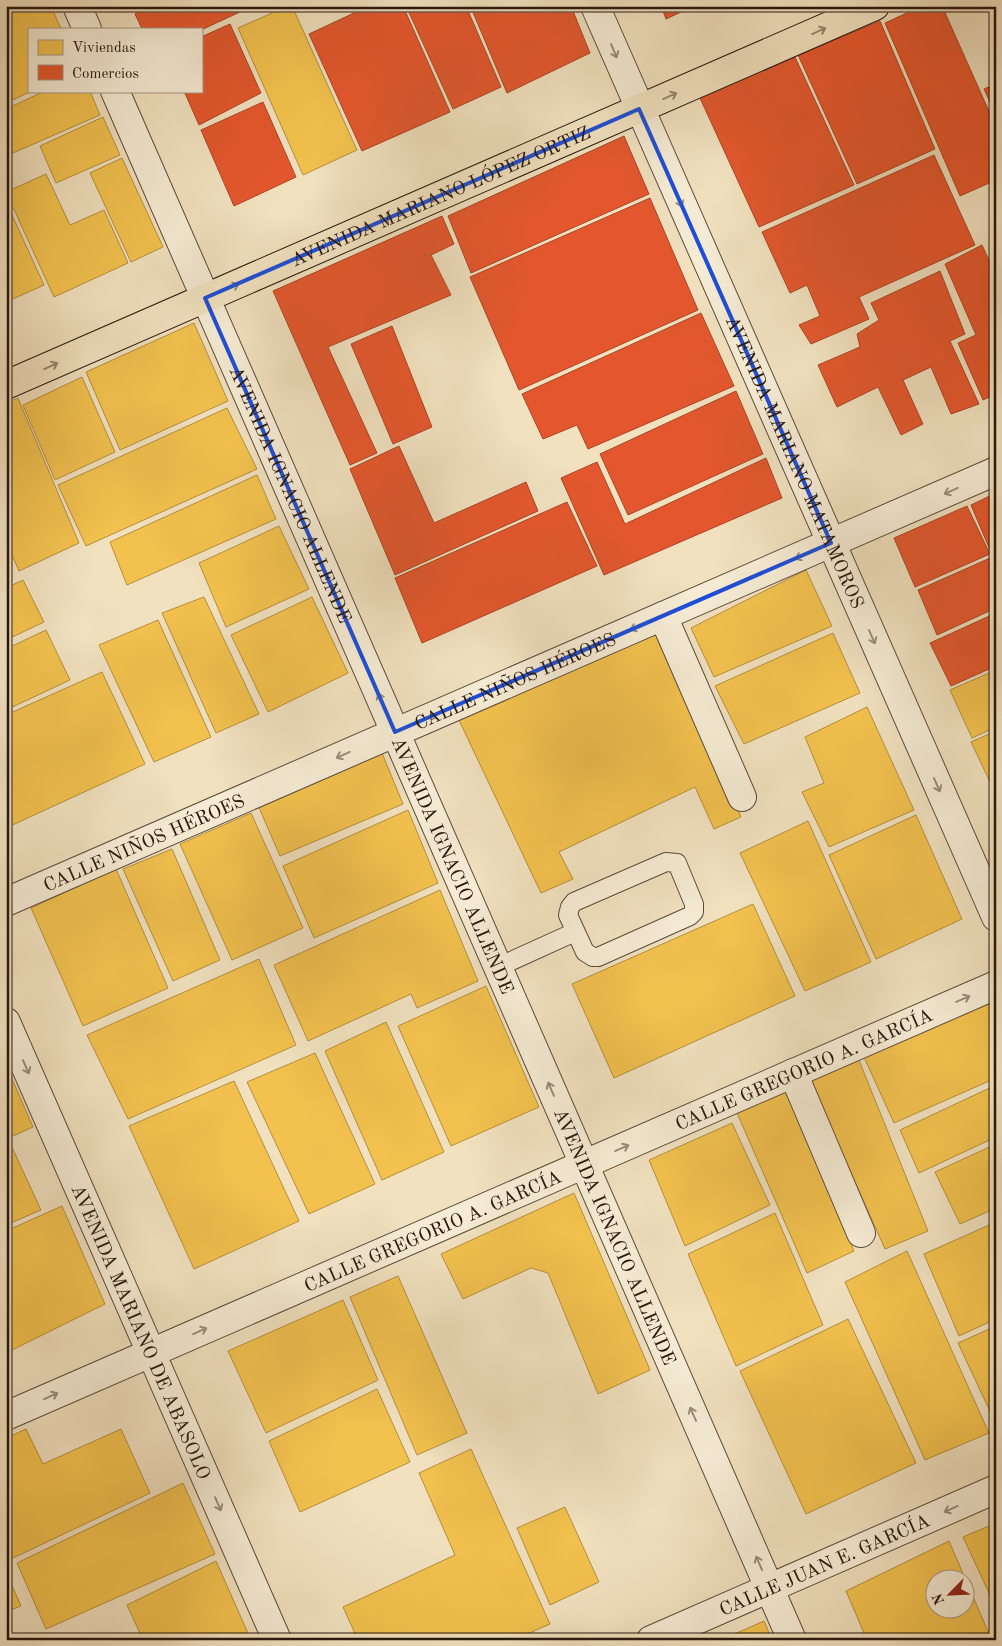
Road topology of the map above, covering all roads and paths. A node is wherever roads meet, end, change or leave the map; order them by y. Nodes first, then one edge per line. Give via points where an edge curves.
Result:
1 (78, 6) edge
2 (595, 6) edge
3 (875, 6) edge
4 (87, 28) edge
5 (115, 92) edge
6 (639, 109) junction
7 (205, 298) junction
8 (6, 385) edge
9 (996, 472) edge
10 (831, 543) junction
11 (663, 616) junction
12 (395, 732) junction
13 (742, 797) dead end
14 (6, 902) edge
15 (996, 918) edge
16 (575, 932) junction
17 (498, 967) junction
18 (996, 985) edge
19 (6, 1022) edge
20 (792, 1073) junction
21 (584, 1164) junction
22 (861, 1233) dead end
23 (151, 1352) junction
24 (6, 1416) edge
25 (996, 1489) edge
26 (769, 1588) junction
27 (277, 1640) edge
28 (651, 1640) edge
29 (792, 1640) edge

1 - 4 street
2 -> 6 street, AVENIDA MARIANO MATAMOROS
6 -> 3 main road, AVENIDA MARIANO LÓPEZ ORTIZ
5 - 7 street, AVENIDA IGNACIO ALLENDE
7 -> 6 main road, AVENIDA MARIANO LÓPEZ ORTIZ
6 -> 10 street, AVENIDA MARIANO MATAMOROS
8 -> 7 main road, AVENIDA MARIANO LÓPEZ ORTIZ
12 -> 7 street, AVENIDA IGNACIO ALLENDE
9 -> 10 street, CALLE NIÑOS HÉROES
10 -> 11 street, CALLE NIÑOS HÉROES
10 -> 15 street, AVENIDA MARIANO MATAMOROS
11 -> 12 street, CALLE NIÑOS HÉROES
11 - 13 street
12 -> 14 street, CALLE NIÑOS HÉROES
12 - 17 street, AVENIDA IGNACIO ALLENDE
16 - 16 lane via 568,915 574,902 666,862 677,863 694,904 694,912 690,916 598,957 585,952
16 - 17 lane
21 -> 17 street, AVENIDA IGNACIO ALLENDE
20 -> 18 street, CALLE GREGORIO A. GARCÍA
19 -> 23 street, AVENIDA MARIANO DE ABASOLO
21 -> 20 street, CALLE GREGORIO A. GARCÍA
20 - 22 street
23 -> 21 street, CALLE GREGORIO A. GARCÍA
26 -> 21 street, AVENIDA IGNACIO ALLENDE
24 -> 23 street, CALLE GREGORIO A. GARCÍA
23 -> 27 street, AVENIDA MARIANO DE ABASOLO
25 -> 26 street, CALLE JUAN E. GARCÍA
26 - 28 street, CALLE JUAN E. GARCÍA
26 - 29 street, AVENIDA IGNACIO ALLENDE

